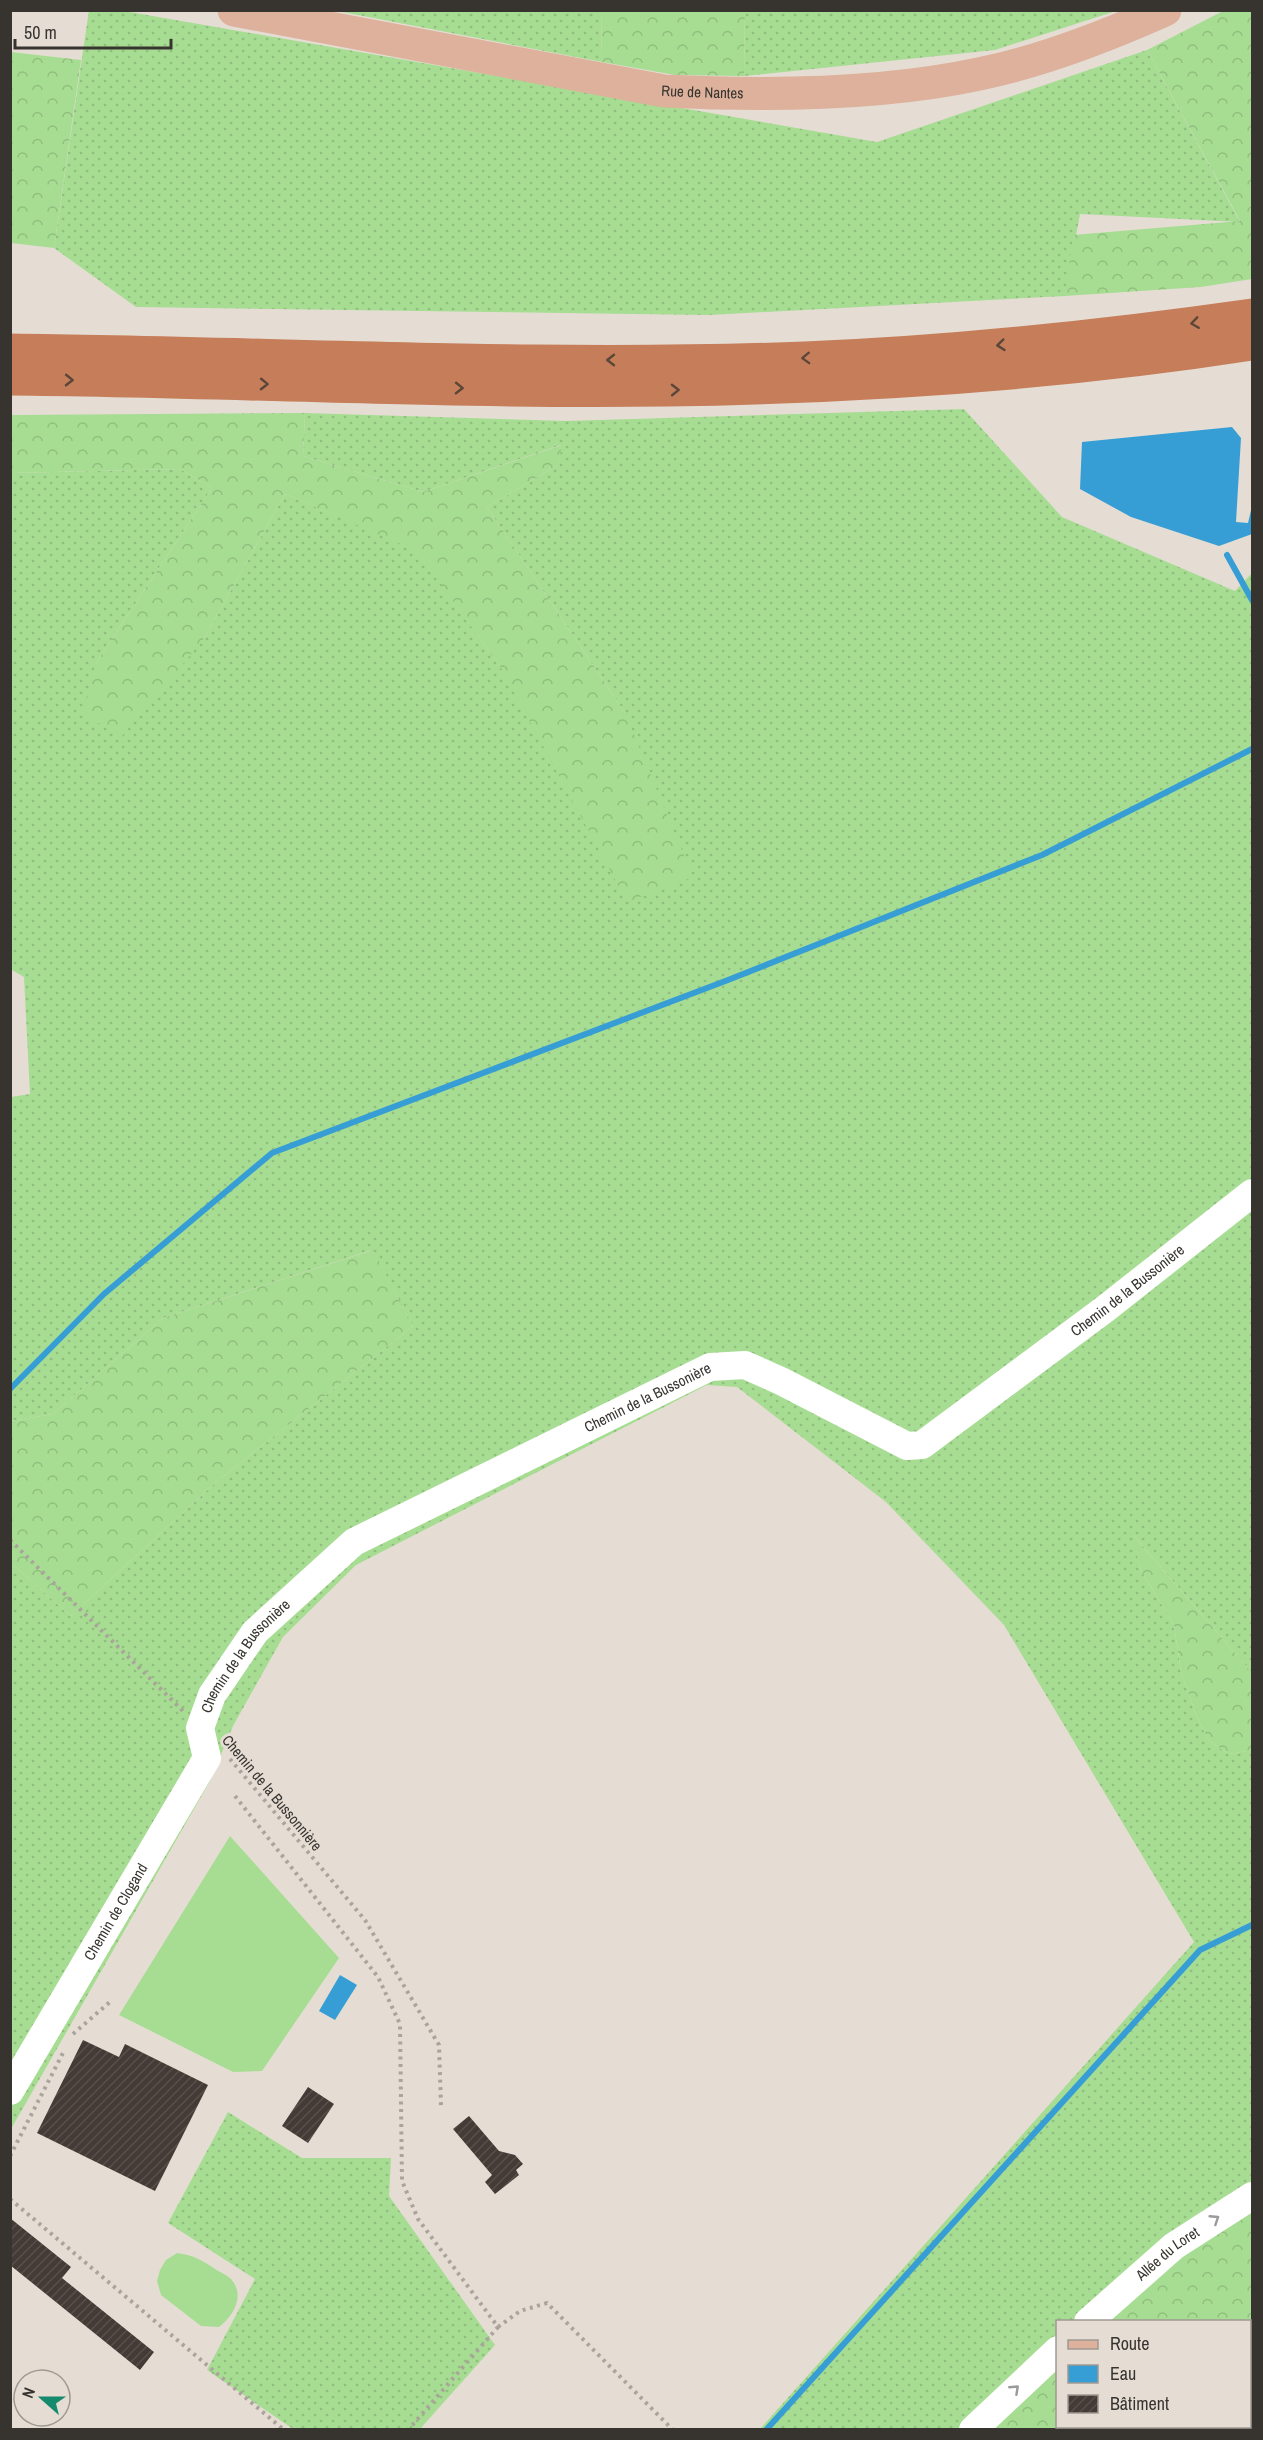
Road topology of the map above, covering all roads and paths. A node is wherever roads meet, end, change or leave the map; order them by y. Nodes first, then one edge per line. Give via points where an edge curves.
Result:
1 (234, 10) edge
2 (1165, 10) edge
3 (1252, 315) edge
4 (1252, 344) edge
5 (10, 350) edge
6 (10, 379) edge
7 (1252, 1193) edge
8 (10, 1540) edge
9 (200, 1728) junction
10 (235, 1796) dead end
11 (111, 2001) dead end
12 (10, 2091) edge
13 (441, 2106) dead end
14 (10, 2156) edge
15 (1252, 2196) edge
16 (10, 2199) edge
17 (1090, 2320) edge
18 (498, 2327) junction
19 (1056, 2352) edge
20 (284, 2430) edge
21 (408, 2430) edge
22 (673, 2430) edge
23 (973, 2430) edge

1 - 2 main road, Rue de Nantes via 664,91 724,94 904,85 980,74 1055,52
3 -> 5 highway via 956,349 805,358 517,360
6 -> 4 highway via 516,390 755,388 971,377
7 - 9 street, Chemin de la Bussonière via 922,1445 907,1446 745,1365 710,1367 354,1542 255,1632 212,1695
8 - 9 path, Chemin de la Bussonnière
9 - 12 street, Chemin de Clogand via 207,1758
9 - 13 path, Chemin de la Bussonnière via 224,1751 365,1920 439,2045
10 - 18 path via 378,1977 400,2024 402,2181 418,2218
11 - 14 path via 73,2034
17 -> 15 street, Allée du Loret via 1174,2246
16 - 20 path
18 - 21 path
18 - 22 path via 520,2311 547,2303
23 -> 19 street

